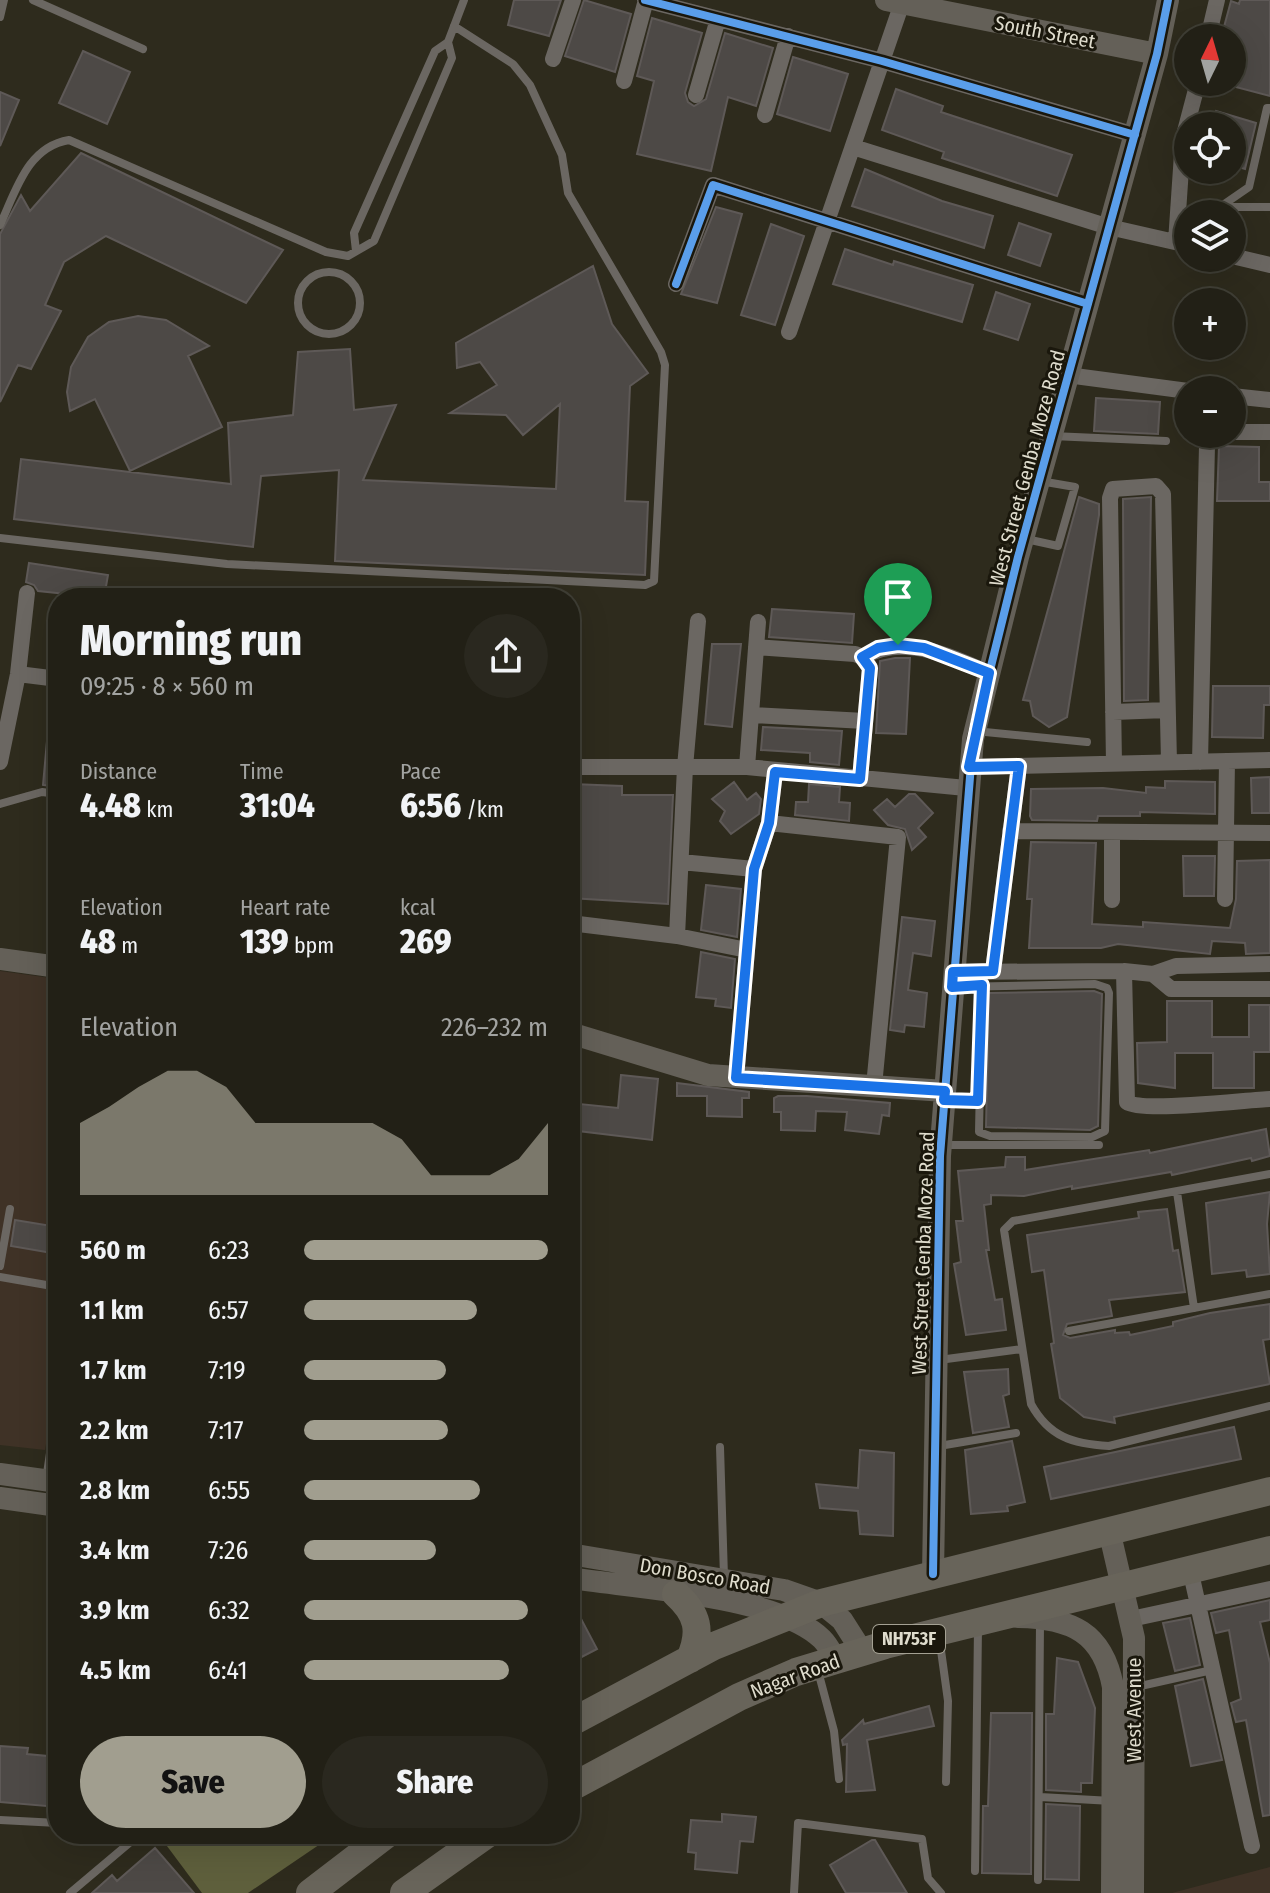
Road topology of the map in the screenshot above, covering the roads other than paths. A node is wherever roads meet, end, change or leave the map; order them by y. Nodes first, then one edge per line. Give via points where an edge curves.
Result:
1 (4, 0) edge
2 (33, 0) edge
3 (464, 0) edge
4 (573, 0) edge
5 (646, 0) edge
6 (1168, 0) edge
7 (1217, 0) edge
8 (909, 3) edge
9 (0, 17) edge
10 (718, 19) junction
11 (1211, 24) edge
12 (454, 26) junction
13 (788, 36) junction
14 (448, 42) junction
15 (143, 49) dead end
16 (1157, 54) junction
17 (553, 59) dead end
18 (882, 61) junction
19 (624, 81) dead end
20 (696, 95) dead end
21 (1194, 96) edge
22 (1270, 108) edge
23 (765, 115) dead end
24 (1135, 135) junction
25 (853, 147) junction
26 (1182, 200) edge
27 (1230, 200) edge
28 (1246, 207) edge
29 (1270, 207) edge
30 (827, 221) junction
31 (0, 225) edge
32 (1109, 227) junction
33 (1174, 237) edge
34 (356, 251) junction
35 (332, 255) junction
36 (1246, 259) edge
37 (1270, 265) edge
38 (329, 271) junction
39 (676, 284) dead end
40 (1088, 304) junction
41 (789, 332) dead end
42 (1067, 375) junction
43 (1174, 389) edge
44 (1246, 397) edge
45 (1270, 400) edge
46 (1246, 432) edge
47 (1270, 432) edge
48 (1051, 436) junction
49 (1166, 441) dead end
50 (1207, 448) edge
51 (1039, 481) junction
52 (1023, 538) junction
53 (1, 539) edge
54 (27, 593) dead end
55 (698, 621) dead end
56 (758, 622) dead end
57 (756, 647) junction
58 (862, 657) junction
59 (989, 673) junction
60 (18, 674) junction
61 (48, 678) edge
62 (1167, 710) junction
63 (1113, 712) junction
64 (753, 715) junction
65 (865, 721) junction
66 (975, 731) junction
67 (1087, 742) dead end
68 (1270, 760) edge
69 (1227, 761) junction
70 (0, 762) edge
71 (1169, 762) junction
72 (1200, 762) junction
73 (1114, 764) junction
74 (1019, 766) junction
75 (580, 767) edge
76 (685, 767) junction
77 (747, 767) junction
78 (775, 772) junction
79 (968, 778) junction
80 (860, 779) junction
81 (48, 793) edge
82 (0, 804) edge
83 (769, 823) junction
84 (1010, 831) junction
85 (1112, 833) junction
86 (1270, 833) edge
87 (1226, 834) junction
88 (681, 862) junction
89 (754, 869) junction
90 (1225, 899) dead end
91 (1112, 900) dead end
92 (580, 924) edge
93 (677, 936) junction
94 (747, 950) junction
95 (0, 959) edge
96 (1270, 964) edge
97 (48, 966) edge
98 (993, 971) junction
99 (1124, 971) junction
100 (1153, 974) junction
101 (965, 983) junction
102 (1270, 989) edge
103 (580, 1036) edge
104 (736, 1078) junction
105 (874, 1086) junction
106 (944, 1095) junction
107 (1270, 1099) edge
108 (978, 1101) junction
109 (941, 1145) junction
110 (1099, 1145) dead end
111 (1270, 1174) edge
112 (1177, 1192) junction
113 (10, 1209) dead end
114 (0, 1266) edge
115 (0, 1277) edge
116 (48, 1285) edge
117 (1270, 1294) edge
118 (1194, 1308) junction
119 (1069, 1331) dead end
120 (1022, 1349) junction
121 (935, 1360) junction
122 (1270, 1406) edge
123 (1016, 1433) dead end
124 (720, 1447) dead end
125 (934, 1447) junction
126 (0, 1474) edge
127 (48, 1480) edge
128 (1270, 1491) edge
129 (0, 1498) edge
130 (48, 1505) edge
131 (1109, 1530) junction
132 (1270, 1550) edge
133 (580, 1556) edge
134 (1190, 1569) junction
135 (933, 1574) junction
136 (724, 1578) junction
137 (580, 1580) edge
138 (1123, 1586) junction
139 (1270, 1589) edge
140 (676, 1594) junction
141 (821, 1603) junction
142 (1199, 1604) junction
143 (785, 1616) junction
144 (1040, 1617) junction
145 (988, 1619) junction
146 (1131, 1619) junction
147 (938, 1632) junction
148 (863, 1653) junction
149 (690, 1659) junction
150 (826, 1663) junction
151 (1213, 1670) junction
152 (1134, 1687) junction
153 (580, 1718) edge
154 (839, 1779) dead end
155 (946, 1782) dead end
156 (580, 1783) edge
157 (1040, 1797) junction
158 (1113, 1801) junction
159 (0, 1820) edge
160 (48, 1822) edge
161 (128, 1844) edge
162 (374, 1844) edge
163 (473, 1844) edge
164 (1252, 1846) dead end
165 (975, 1871) dead end
166 (1038, 1880) dead end
167 (70, 1893) edge
168 (310, 1893) edge
169 (404, 1893) edge
170 (794, 1893) edge
171 (941, 1893) edge
172 (1112, 1893) edge
173 (1133, 1893) edge

1 - 9 lane
2 - 15 lane
3 - 12 lane
4 - 17 street
5 - 10 street
5 - 19 street
6 - 16 street, West Street Genba Moze Road
7 - 11 street
8 - 16 street, South Street
8 - 18 street
10 - 13 street
10 - 20 street
12 - 14 lane
12 - 53 lane via 513,64 530,85 562,155 568,193 661,352 665,365 654,581 645,585 227,564
13 - 18 street
13 - 23 street
14 - 34 lane via 435,51 354,233
14 - 34 lane via 452,58 374,241
16 - 24 street, West Street Genba Moze Road
18 - 24 street
18 - 25 street
21 - 26 street via 1183,139
22 - 27 lane via 1249,187
24 - 32 street, West Street Genba Moze Road
25 - 30 street
25 - 32 street
28 - 29 lane
30 - 39 street via 713,185
30 - 40 street
30 - 41 street
31 - 35 lane via 31,160 69,140
32 - 33 street
32 - 40 street, West Street Genba Moze Road
34 - 35 lane
35 - 38 lane
36 - 37 street
38 - 38 lane via 348,278 360,294 354,323 336,333 315,331 298,306 310,278
40 - 42 street, West Street Genba Moze Road
42 - 43 street
42 - 48 street, West Street Genba Moze Road
44 - 45 street
46 - 47 street
48 - 49 lane
48 - 51 street, West Street Genba Moze Road
50 - 72 street
51 - 52 street, West Street Genba Moze Road
51 - 52 lane via 1075,487 1058,546
52 - 59 street, West Street Genba Moze Road
54 - 60 street
55 - 76 street
56 - 57 street
57 - 58 street
57 - 64 street
58 - 59 street via 888,647 924,648
58 - 65 street via 870,668
59 - 66 street, West Street Genba Moze Road
60 - 61 street
60 - 70 street
62 - 63 street
62 - 63 street via 1163,494 1156,486 1135,486 1113,489 1110,498
62 - 71 street
63 - 73 street
64 - 65 street
64 - 77 street
65 - 80 street
66 - 67 lane
66 - 79 street, West Street Genba Moze Road
68 - 69 street
69 - 72 street
69 - 87 street
71 - 72 street
71 - 73 street
73 - 74 street
74 - 79 street
74 - 84 street
75 - 76 street
76 - 77 street
76 - 88 street
77 - 78 street
78 - 80 street
78 - 83 street
79 - 80 street
79 - 101 street, West Street Genba Moze Road
81 - 82 lane
83 - 89 street
83 - 105 street via 898,837
84 - 85 street
84 - 98 street
85 - 87 street
85 - 91 street
86 - 87 street
87 - 90 street
88 - 89 street
88 - 93 street
89 - 94 street
92 - 93 street
93 - 94 street
94 - 104 street
95 - 97 street
96 - 100 street via 1176,966
98 - 99 street
98 - 101 street
99 - 100 street
99 - 107 street via 1127,1102 1133,1107
100 - 102 street via 1171,989
101 - 106 street, West Street Genba Moze Road
101 - 108 lane
101 - 108 lane via 1107,988 1105,1131 1092,1137 990,1136 979,1132
103 - 104 street via 708,1075
104 - 105 street
105 - 106 street
106 - 108 lane
106 - 109 street, West Street Genba Moze Road
109 - 110 lane
109 - 121 street, West Street Genba Moze Road
111 - 112 lane
112 - 118 lane
112 - 120 lane via 1005,1226
113 - 114 lane
115 - 116 lane
117 - 118 lane
118 - 119 lane
120 - 121 lane
120 - 122 lane via 1031,1404 1040,1422 1056,1435 1082,1444 1109,1446
121 - 125 street, West Street Genba Moze Road
123 - 125 lane
124 - 136 lane
125 - 135 street, West Street Genba Moze Road
126 - 127 street
128 - 131 highway
129 - 130 street
131 - 135 highway
131 - 138 street, West Avenue
132 - 134 highway, Nagar Road / NH753F
133 - 136 street, Don Bosco Road
134 - 138 highway, Nagar Road / NH753F
134 - 142 street
135 - 141 highway
136 - 141 street, Don Bosco Road
137 - 140 street, Don Bosco Road
138 - 145 highway, Nagar Road / NH753F
138 - 146 street, West Avenue
139 - 142 street
140 - 143 street, Don Bosco Road
140 - 149 highway via 693,1610 698,1624
141 - 143 highway
141 - 148 street, Don Bosco Road via 852,1632
142 - 146 street
142 - 151 street
143 - 149 highway
143 - 150 street, Don Bosco Road via 825,1641
144 - 145 street, West Avenue
144 - 157 lane
144 - 158 street, West Avenue via 1085,1633 1109,1667
145 - 147 highway, Nagar Road / NH753F
145 - 165 lane
146 - 152 street, West Avenue
147 - 148 highway, Nagar Road / NH753F
147 - 155 lane via 948,1701
148 - 150 highway, Nagar Road / NH753F
149 - 153 highway
150 - 154 lane
150 - 156 highway, Nagar Road / NH753F via 739,1697
151 - 152 lane
151 - 164 street
152 - 173 street, West Avenue
157 - 158 lane
157 - 166 lane
158 - 172 street, West Avenue
159 - 160 lane
161 - 167 lane
162 - 168 highway
163 - 169 highway
170 - 171 lane via 798,1823 922,1839 928,1878

